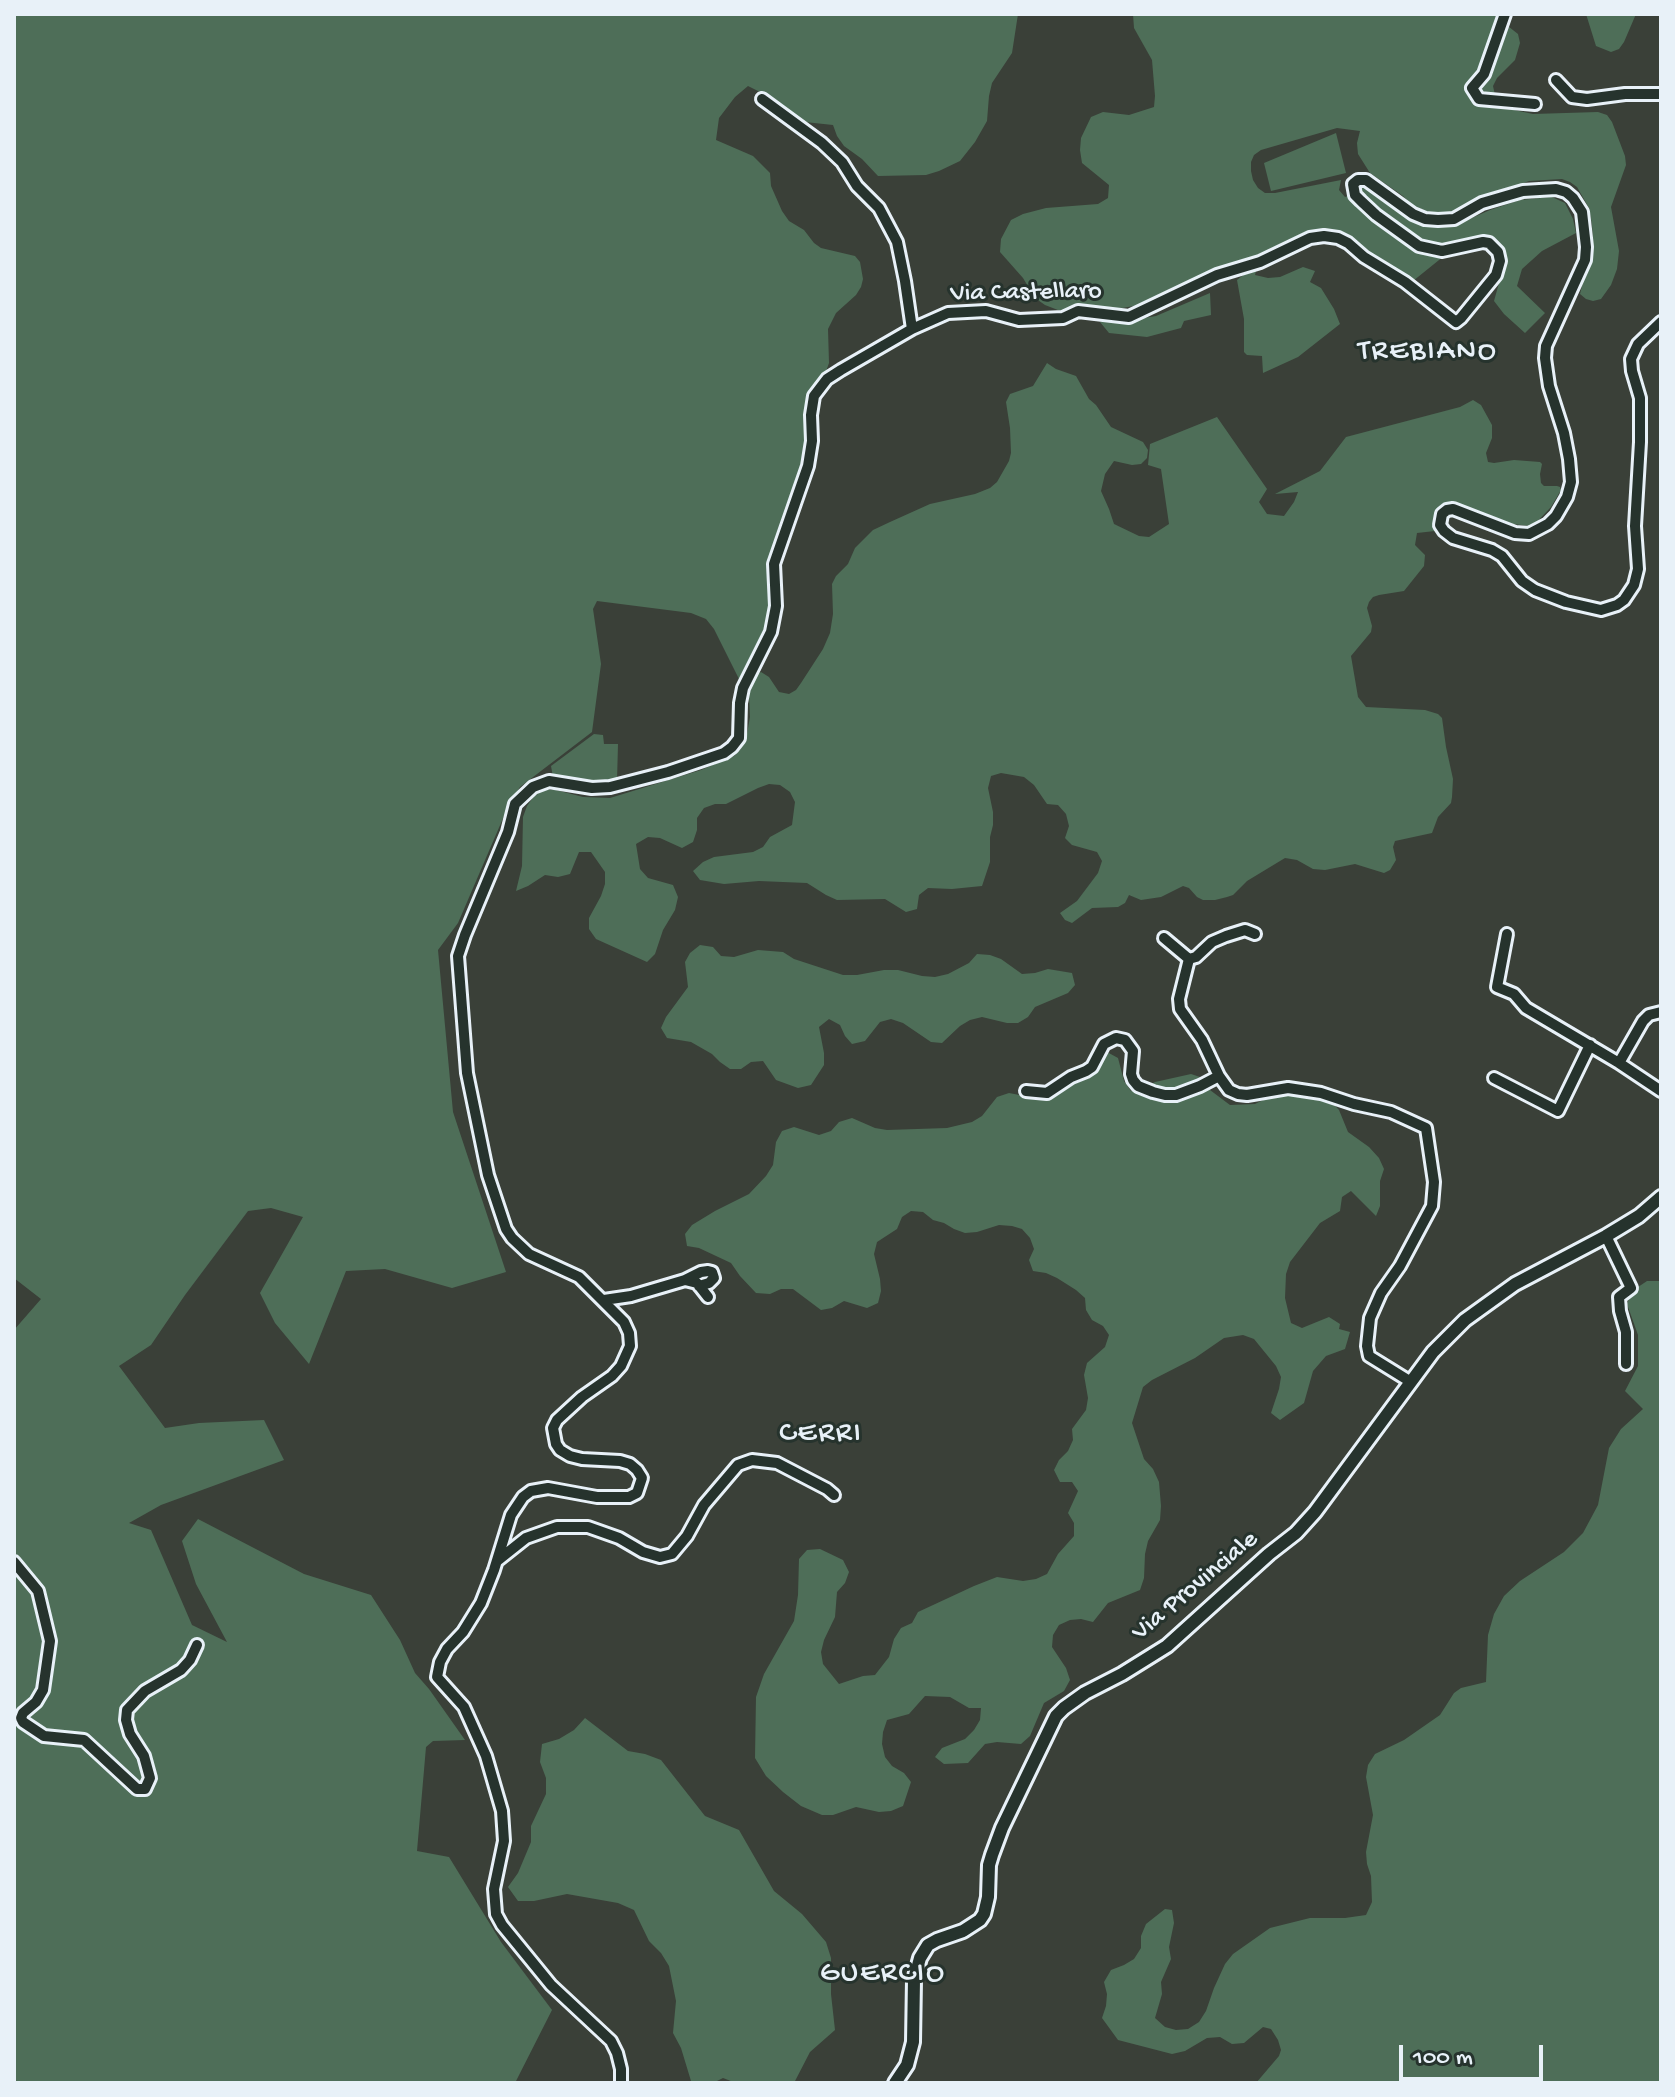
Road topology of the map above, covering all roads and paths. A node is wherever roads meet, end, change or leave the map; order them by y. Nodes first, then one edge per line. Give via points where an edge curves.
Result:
1 (1505, 14) edge
2 (1556, 80) dead end
3 (1661, 94) edge
4 (762, 99) dead end
5 (1535, 104) dead end
6 (1661, 322) edge
7 (912, 329) junction
8 (1255, 934) dead end
9 (1507, 934) dead end
10 (1164, 938) dead end
11 (1189, 959) junction
12 (1661, 1012) edge
13 (1590, 1045) junction
14 (1619, 1063) junction
15 (1219, 1076) junction
16 (1494, 1078) dead end
17 (1026, 1091) dead end
18 (1661, 1091) edge
19 (1661, 1197) edge
20 (1606, 1236) junction
21 (685, 1280) junction
22 (699, 1286) junction
23 (708, 1297) dead end
24 (604, 1300) junction
25 (1626, 1364) dead end
26 (1411, 1382) junction
27 (834, 1495) dead end
28 (496, 1561) junction
29 (14, 1562) edge
30 (197, 1645) dead end
31 (621, 2083) edge
32 (895, 2083) edge

1 - 5 street via 1484,74 1472,88 1479,99
2 - 3 street via 1572,97 1587,99
4 - 7 street via 822,143 879,208 897,242
6 - 7 street, Via Castellaro via 1638,344 1631,359 1640,398 1638,569 1624,600 1601,610 1535,590 1502,556 1453,538 1440,521 1453,509 1529,534 1548,524 1567,497 1569,459 1545,358 1585,260 1582,212 1566,192 1523,191 1482,203 1454,219 1438,220 1413,214 1366,180 1353,184 1361,201 1419,246 1442,251 1483,242 1498,252 1496,275 1458,321 1348,243 1324,236 1217,275 1129,317 1078,311 1063,318 1019,320 986,311 948,313
7 - 24 street, Via Castellaro via 827,379 814,396 808,466 774,564 771,632 743,688 739,738 724,753 610,787 556,781 533,787 515,804 465,935 458,960 467,1073 488,1175 506,1229 529,1254 579,1277
8 - 11 street via 1245,930 1226,936
9 - 13 street via 1497,987
10 - 11 street
11 - 15 street via 1180,1009
12 - 14 street via 1643,1021
13 - 14 street
13 - 16 street via 1558,1111
14 - 18 street
15 - 17 street via 1176,1095 1153,1092 1133,1080 1133,1051 1116,1038 1104,1044 1086,1071 1047,1093
15 - 26 street via 1238,1094 1288,1088 1321,1093 1391,1112 1426,1128 1432,1206 1381,1293 1370,1318 1367,1346 1369,1356
19 - 20 main road, Via Provinciale
20 - 25 street via 1631,1288 1619,1297
20 - 26 main road, Via Provinciale via 1488,1301 1440,1344
21 - 22 street
21 - 22 street via 712,1272 714,1278
21 - 24 street
22 - 23 street
24 - 28 street via 627,1328 627,1355 612,1376 557,1420 553,1435 570,1456 630,1464 642,1478 639,1489 629,1497 548,1488 531,1491 511,1515
26 - 32 main road, Via Provinciale via 1296,1533 1167,1646 1056,1716 992,1855 984,1914 963,1931 928,1945 920,1958 914,1980 913,2042
27 - 28 street via 777,1463 741,1462 672,1554 643,1552 588,1527 557,1527 526,1538
28 - 31 street via 481,1603 447,1649 437,1677 464,1707 502,1811 496,1914 551,1985 611,2041
29 - 30 street via 38,1591 50,1641 43,1690 23,1713 23,1722 44,1736 84,1740 137,1789 145,1789 150,1778 130,1734 127,1710 145,1691 181,1670

